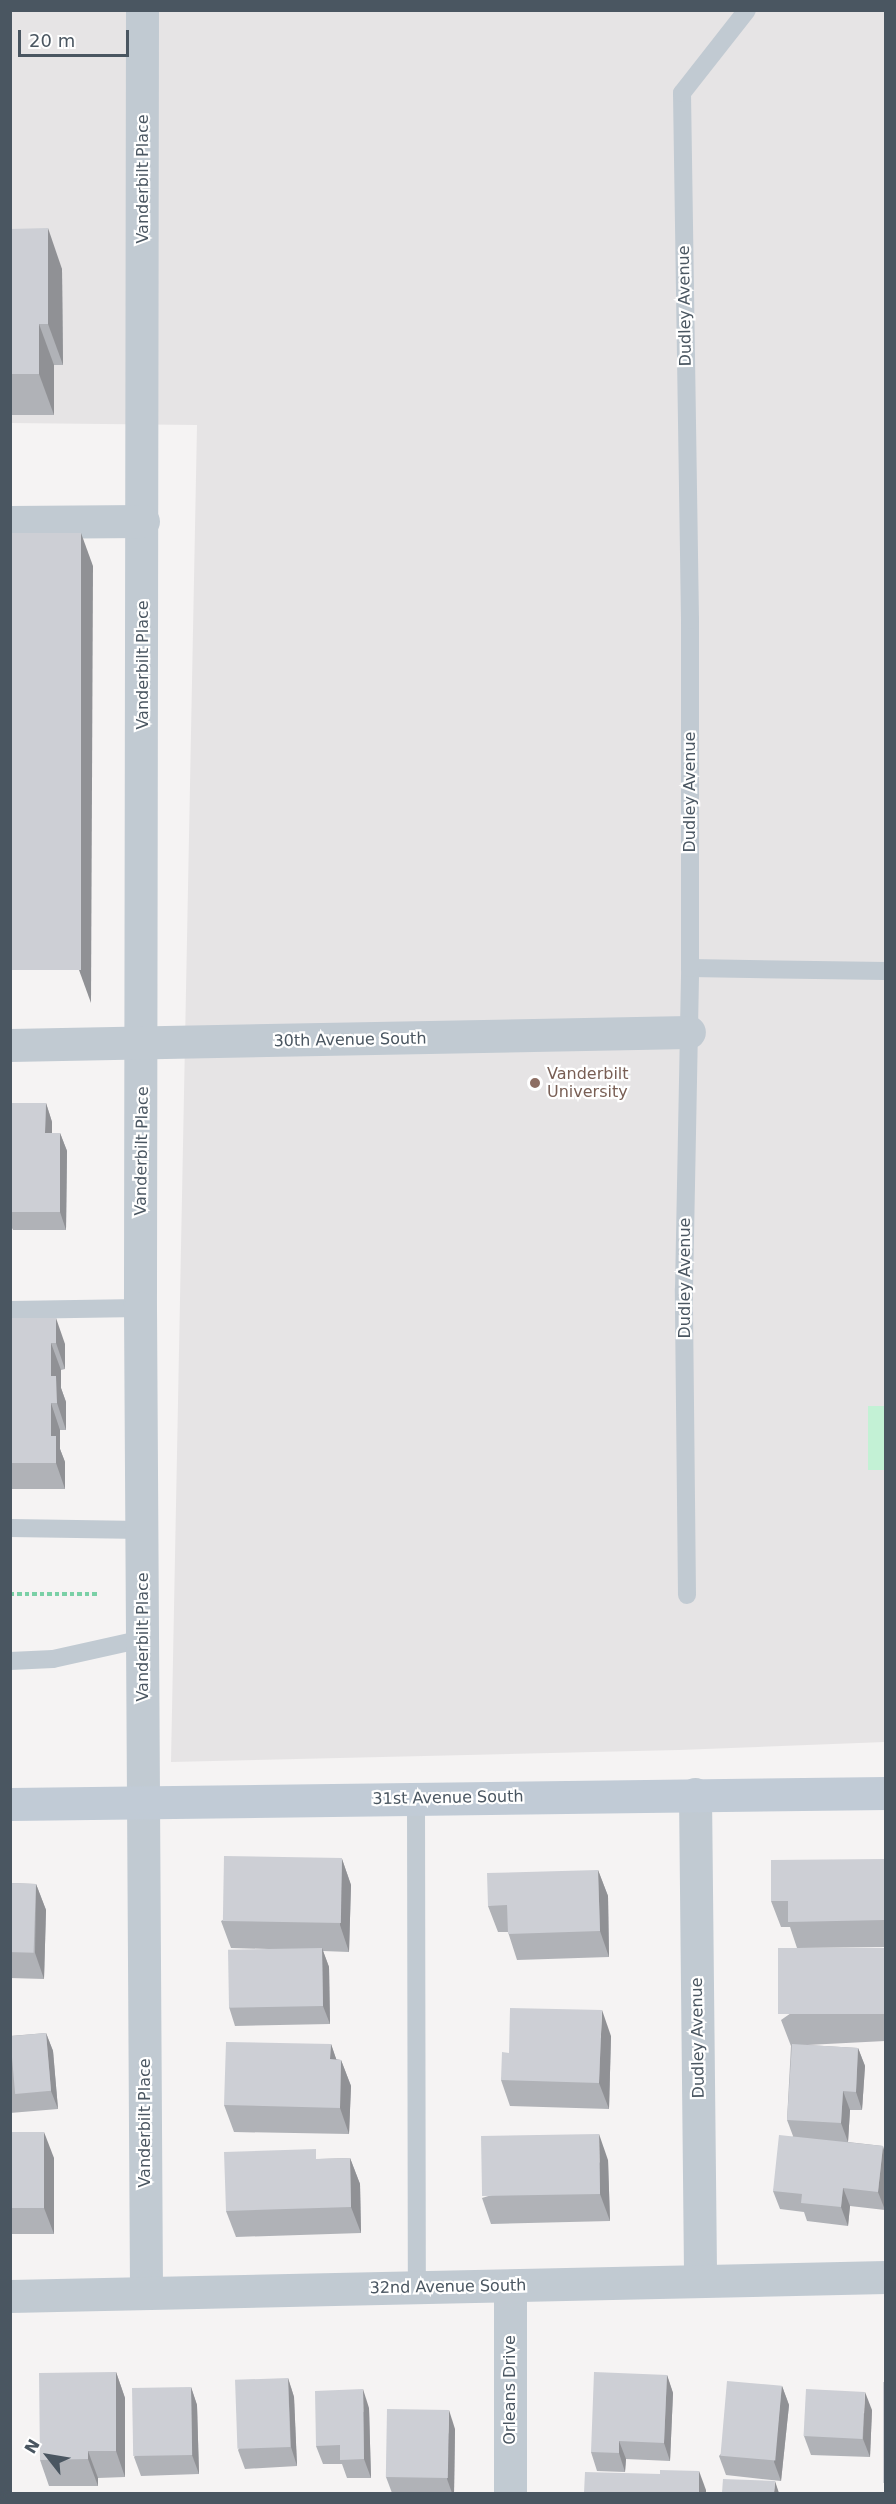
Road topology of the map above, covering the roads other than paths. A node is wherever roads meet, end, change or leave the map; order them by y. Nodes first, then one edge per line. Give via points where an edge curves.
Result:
1 (142, 10) edge
2 (747, 10) edge
3 (143, 521) junction
4 (10, 522) edge
5 (690, 968) junction
6 (885, 971) edge
7 (688, 1032) junction
8 (143, 1044) junction
9 (10, 1045) edge
10 (140, 1308) junction
11 (10, 1310) edge
12 (10, 1528) edge
13 (142, 1530) junction
14 (687, 1595) dead end
15 (143, 1639) junction
16 (10, 1660) edge
17 (885, 1793) edge
18 (695, 1794) junction
19 (416, 1799) junction
20 (144, 1801) junction
21 (10, 1804) edge
22 (885, 2277) edge
23 (700, 2282) junction
24 (510, 2286) junction
25 (417, 2288) junction
26 (146, 2292) junction
27 (10, 2296) edge
28 (510, 2493) edge

1 - 3 street, Vanderbilt Place
2 - 5 lane, Dudley Avenue via 682,93 690,621
3 - 4 street
3 - 8 street, Vanderbilt Place
5 - 6 lane
5 - 7 lane, Dudley Avenue
7 - 8 street, 30th Avenue South
7 - 14 lane, Dudley Avenue via 684,1289
8 - 9 street, 30th Avenue South
8 - 10 street, Vanderbilt Place
10 - 11 lane
10 - 13 street, Vanderbilt Place
12 - 13 lane
13 - 15 street, Vanderbilt Place
15 - 16 lane via 53,1659
15 - 20 street, Vanderbilt Place
17 - 18 main road, 31st Avenue South
18 - 19 main road, 31st Avenue South
18 - 23 street, Dudley Avenue
19 - 20 main road, 31st Avenue South
19 - 25 lane
20 - 21 main road, 31st Avenue South
20 - 26 street, Vanderbilt Place
22 - 23 street, 32nd Avenue South
23 - 24 street, 32nd Avenue South
24 - 25 street, 32nd Avenue South
24 - 28 street, Orleans Drive
25 - 26 street, 32nd Avenue South
26 - 27 street, 32nd Avenue South

